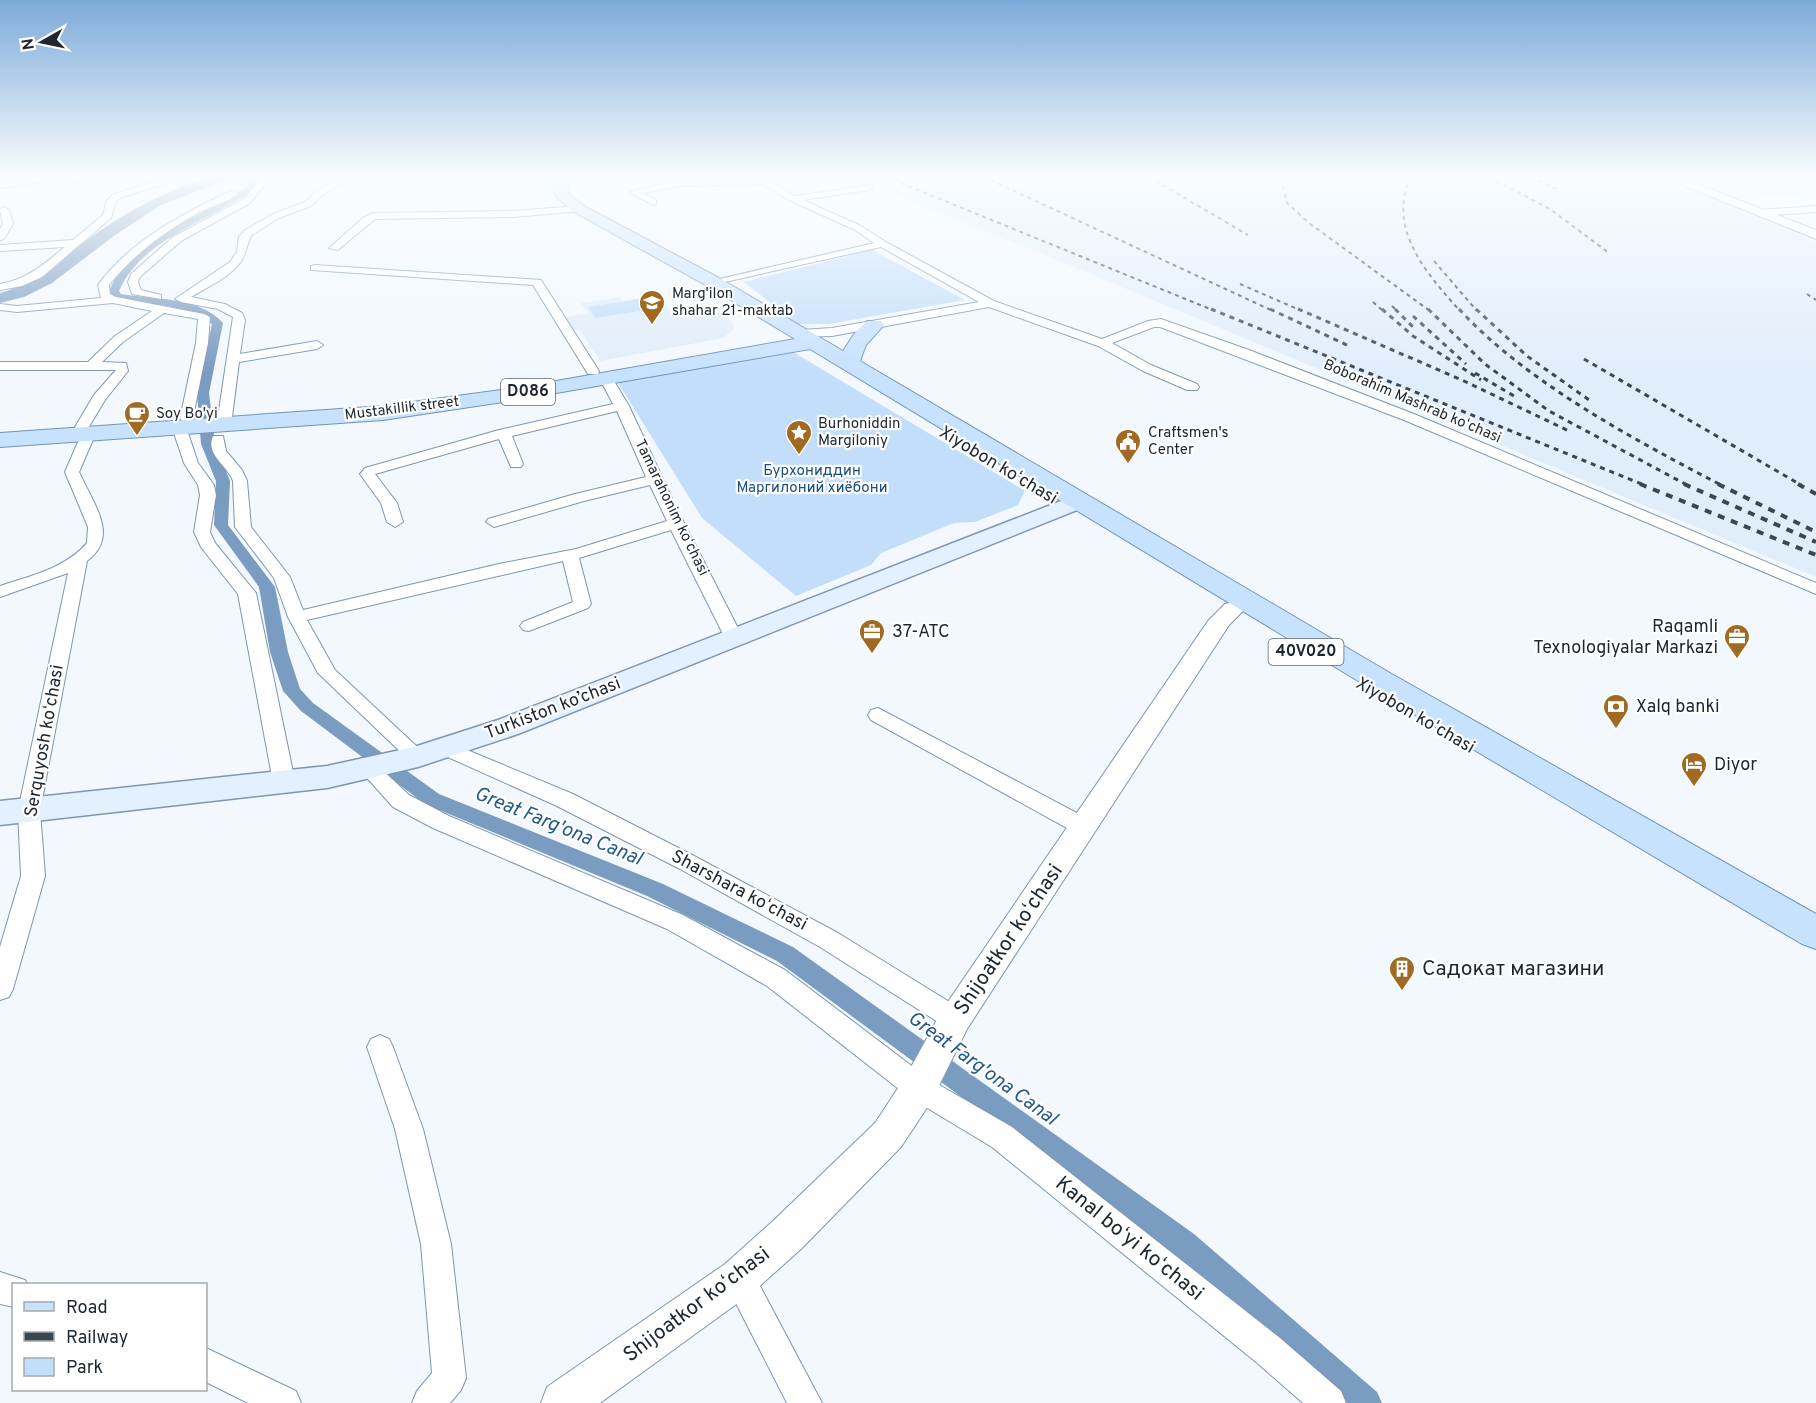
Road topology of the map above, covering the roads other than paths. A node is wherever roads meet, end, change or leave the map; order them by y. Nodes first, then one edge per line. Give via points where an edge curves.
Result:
1 (151, 242) edge
2 (173, 242) edge
3 (243, 242) edge
4 (340, 242) edge
5 (641, 242) edge
6 (76, 243) joint
7 (882, 244) joint
8 (0, 248) edge
9 (334, 248) dead end
10 (315, 268) dead end
11 (715, 283) junction
12 (0, 287) edge
13 (181, 299) junction
14 (113, 300) junction
15 (743, 300) junction
16 (990, 303) junction
17 (0, 307) edge
18 (162, 309) junction
19 (874, 325) junction
20 (808, 338) junction
21 (1102, 343) junction
22 (317, 345) dead end
23 (713, 351) junction
24 (233, 359) junction
25 (92, 365) junction
26 (849, 365) junction
27 (0, 366) edge
28 (612, 373) junction
29 (1192, 387) dead end
30 (622, 406) junction
31 (225, 417) junction
32 (254, 419) junction
33 (185, 424) junction
34 (0, 431) edge
35 (85, 431) junction
36 (504, 433) junction
37 (0, 440) edge
38 (218, 440) dead end
39 (516, 464) dead end
40 (656, 479) junction
41 (1072, 503) junction
42 (395, 522) dead end
43 (494, 522) dead end
44 (675, 523) junction
45 (570, 555) junction
46 (78, 562) junction
47 (1816, 589) edge
48 (0, 592) edge
49 (1233, 609) junction
50 (297, 617) junction
51 (529, 626) dead end
52 (734, 638) junction
53 (878, 714) dead end
54 (448, 749) junction
55 (418, 758) junction
56 (369, 769) junction
57 (284, 782) junction
58 (15, 812) edge
59 (1084, 827) junction
60 (1816, 933) edge
61 (1816, 952) edge
62 (0, 990) edge
63 (955, 1019) junction
64 (380, 1047) dead end
65 (919, 1088) junction
66 (739, 1278) junction
67 (207, 1365) edge
68 (284, 1403) edge
69 (429, 1403) edge
70 (563, 1403) edge
71 (805, 1403) edge
72 (1329, 1403) edge

1 - 14 street via 122,263 104,285 105,296
2 - 13 street via 135,276 133,288 141,295
3 - 13 street via 234,264
4 - 9 street
5 - 11 main road, Xiyobon koʻchasi / 40V020
6 - 8 street
6 - 12 street via 38,275
7 - 11 street
7 - 16 street
10 - 28 street, Tamarahonim koʻchasi via 537,282
11 - 15 main road, Xiyobon koʻchasi / 40V020
13 - 24 street via 222,306 238,315
14 - 17 street via 17,309
14 - 18 street
15 - 20 main road, Xiyobon koʻchasi / 40V020
15 - 23 main road via 754,321 746,333
16 - 19 street
16 - 21 street
18 - 25 street via 119,339
18 - 33 street via 204,317
19 - 20 street
19 - 26 main road via 858,340
20 - 23 main road, Mustakillik street / D086
20 - 26 main road, Xiyobon koʻchasi / 40V020
20 - 28 main road, Mustakillik street / D086
20 - 41 main road, Xiyobon koʻchasi / 40V020 via 874,393
21 - 29 street
21 - 47 street, Boborahim Mashrab koʻchasi via 1161,322 1342,390
22 - 24 street
23 - 28 main road, Mustakillik street / D086
24 - 31 street
25 - 27 street, Serquyosh koʻchasi
25 - 35 street, Serquyosh koʻchasi via 123,368 99,398
26 - 41 main road, Xiyobon koʻchasi / 40V020
28 - 30 street, Tamarahonim koʻchasi
28 - 32 main road, Mustakillik street / D086 via 383,413
30 - 36 street
30 - 40 street, Tamarahonim koʻchasi
31 - 32 main road, Mustakillik street / D086
31 - 33 main road, Mustakillik street / D086
32 - 33 main road, Mustakillik street / D086
33 - 35 main road, Mustakillik street / D086
33 - 57 street via 181,433 186,450 208,495 202,532 207,544 247,592
34 - 35 main road, Mustakillik street / D086
35 - 37 main road, Mustakillik street / D086
35 - 46 street, Serquyosh koʻchasi via 72,472 97,532 94,547
36 - 39 street
36 - 42 street via 368,472 389,503
38 - 50 street via 219,452 240,482 243,527 282,577
40 - 43 street
40 - 44 street, Tamarahonim koʻchasi
41 - 49 main road, Xiyobon koʻchasi / 40V020
41 - 52 main road, Turkiston ko’chasi
41 - 60 main road, Xiyobon koʻchasi / 40V020
44 - 45 street
44 - 52 street, Tamarahonim koʻchasi
45 - 50 street
45 - 51 street via 582,604
46 - 48 street
46 - 58 street, Serquyosh koʻchasi
49 - 59 street, Shijoatkor koʻchasi via 1220,621
49 - 61 main road, Xiyobon koʻchasi / 40V020
50 - 55 street via 327,673
52 - 54 main road, Turkiston ko’chasi
53 - 59 street
54 - 55 main road, Turkiston ko’chasi
54 - 63 street, Sharshara koʻchasi via 565,800 688,863 828,939
55 - 56 main road, Turkiston ko’chasi
56 - 57 main road, Turkiston ko’chasi
56 - 65 street, Kanal boʻyi koʻchasi via 401,801 441,822 675,922 776,978
57 - 58 main road, Turkiston ko’chasi
58 - 62 street, Serquyosh koʻchasi via 33,876
59 - 63 street, Shijoatkor koʻchasi
63 - 65 street, Shijoatkor koʻchasi
64 - 69 street via 409,1129 436,1244 449,1377
65 - 66 street, Shijoatkor koʻchasi via 888,1135
65 - 72 street, Kanal boʻyi koʻchasi via 1002,1137
66 - 70 street, Shijoatkor koʻchasi
66 - 71 street
67 - 68 street

